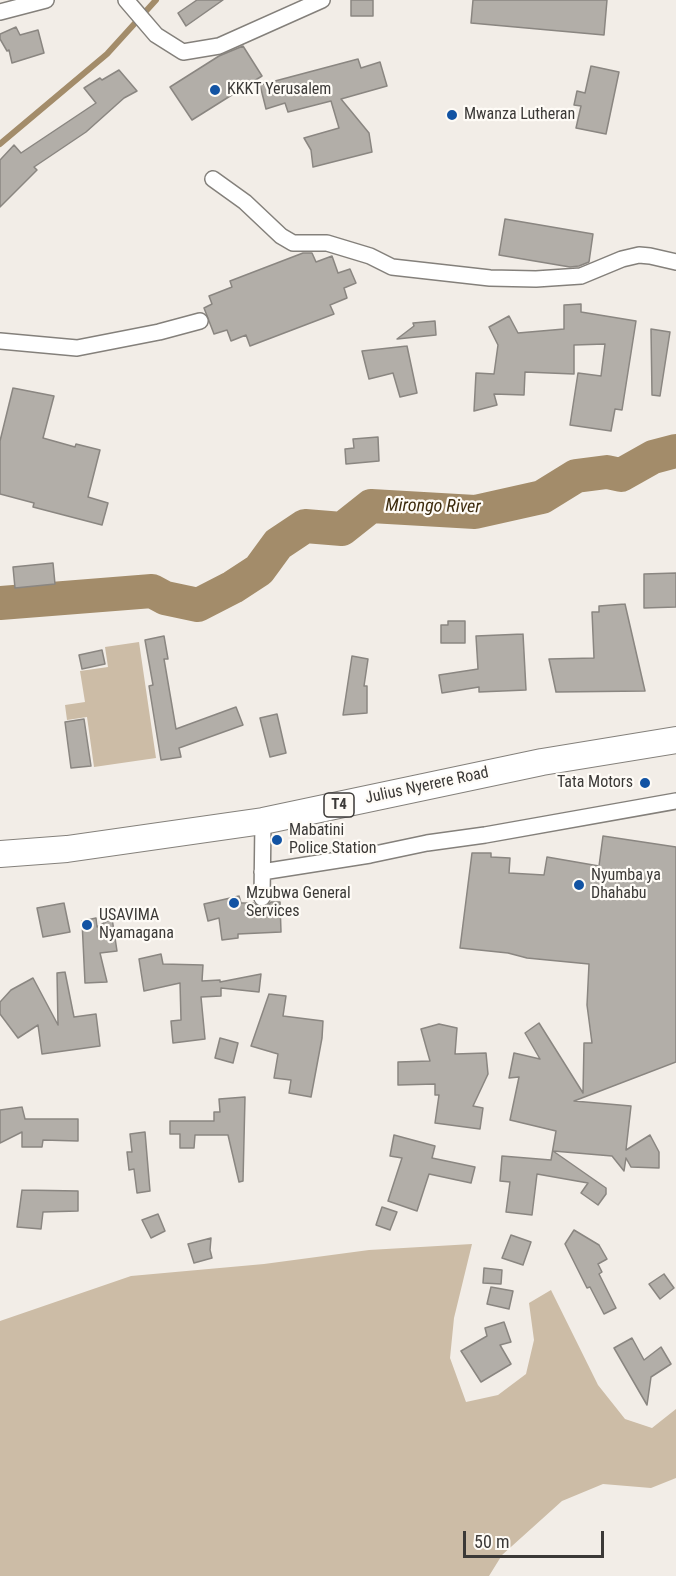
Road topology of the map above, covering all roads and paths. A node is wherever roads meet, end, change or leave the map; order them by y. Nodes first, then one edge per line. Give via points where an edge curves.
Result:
1 (46, 0) edge
2 (126, 0) edge
3 (322, 0) edge
4 (0, 12) edge
5 (213, 179) dead end
6 (676, 262) edge
7 (200, 321) dead end
8 (0, 341) edge
9 (676, 740) edge
10 (676, 801) edge
11 (263, 821) junction
12 (0, 854) edge
13 (262, 872) junction
14 (262, 898) dead end

1 - 4 street
2 - 3 street via 156,35 183,52 219,46
5 - 6 street via 293,243 327,243 392,267 536,279 581,276 639,255
7 - 8 street via 76,348
9 - 11 highway, Julius Nyerere Road / T4 via 542,762
10 - 13 street
11 - 12 highway, Julius Nyerere Road / T4 via 67,849
11 - 13 street
13 - 14 street

